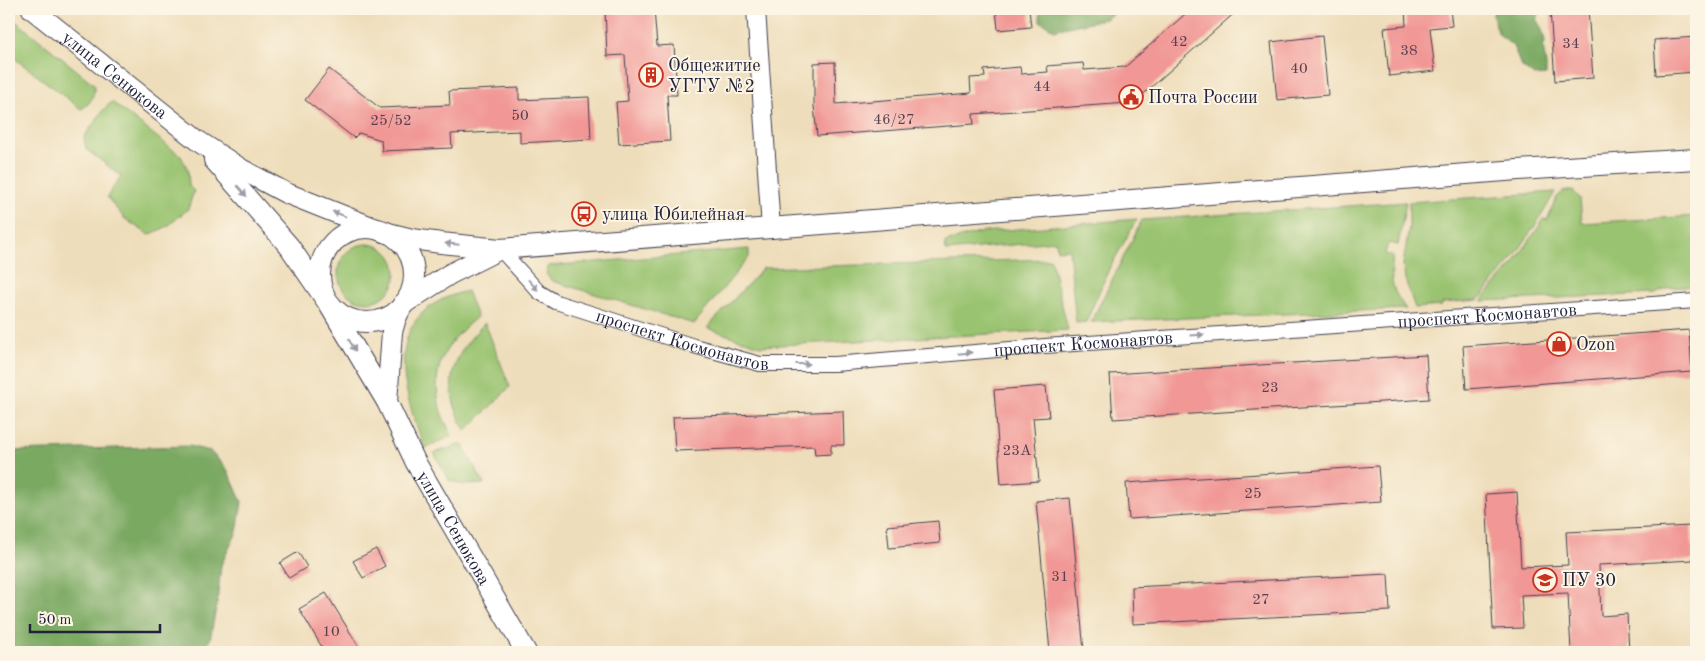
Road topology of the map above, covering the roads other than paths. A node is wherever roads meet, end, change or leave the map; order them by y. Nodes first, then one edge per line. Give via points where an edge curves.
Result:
1 (32, 9) edge
2 (756, 9) edge
3 (198, 141) junction
4 (1696, 159) edge
5 (771, 229) junction
6 (384, 232) junction
7 (500, 249) junction
8 (1696, 301) edge
9 (328, 303) junction
10 (403, 304) junction
11 (387, 402) junction
12 (526, 652) edge

1 - 3 main road, улица Сенюкова
2 - 5 street
6 -> 3 main road, улица Сенюкова via 286,193
3 -> 9 main road, улица Сенюкова via 289,246
4 - 5 main road via 1508,170
5 - 7 main road
7 -> 6 main road via 412,239
6 - 9 main road, улица Сенюкова via 370,228 355,230 330,246 322,259 319,274 321,289
6 - 10 main road, улица Сенюкова via 398,240 408,252 413,268 413,284
7 -> 8 street, проспект Космонавтов via 539,292 556,302 760,364 835,364 1044,346
7 - 10 main road via 450,274
9 - 10 main road, улица Сенюкова via 338,313 368,323 384,320
9 -> 11 main road, улица Сенюкова
10 - 11 main road, улица Сенюкова via 392,332
11 - 12 main road, улица Сенюкова via 416,463

